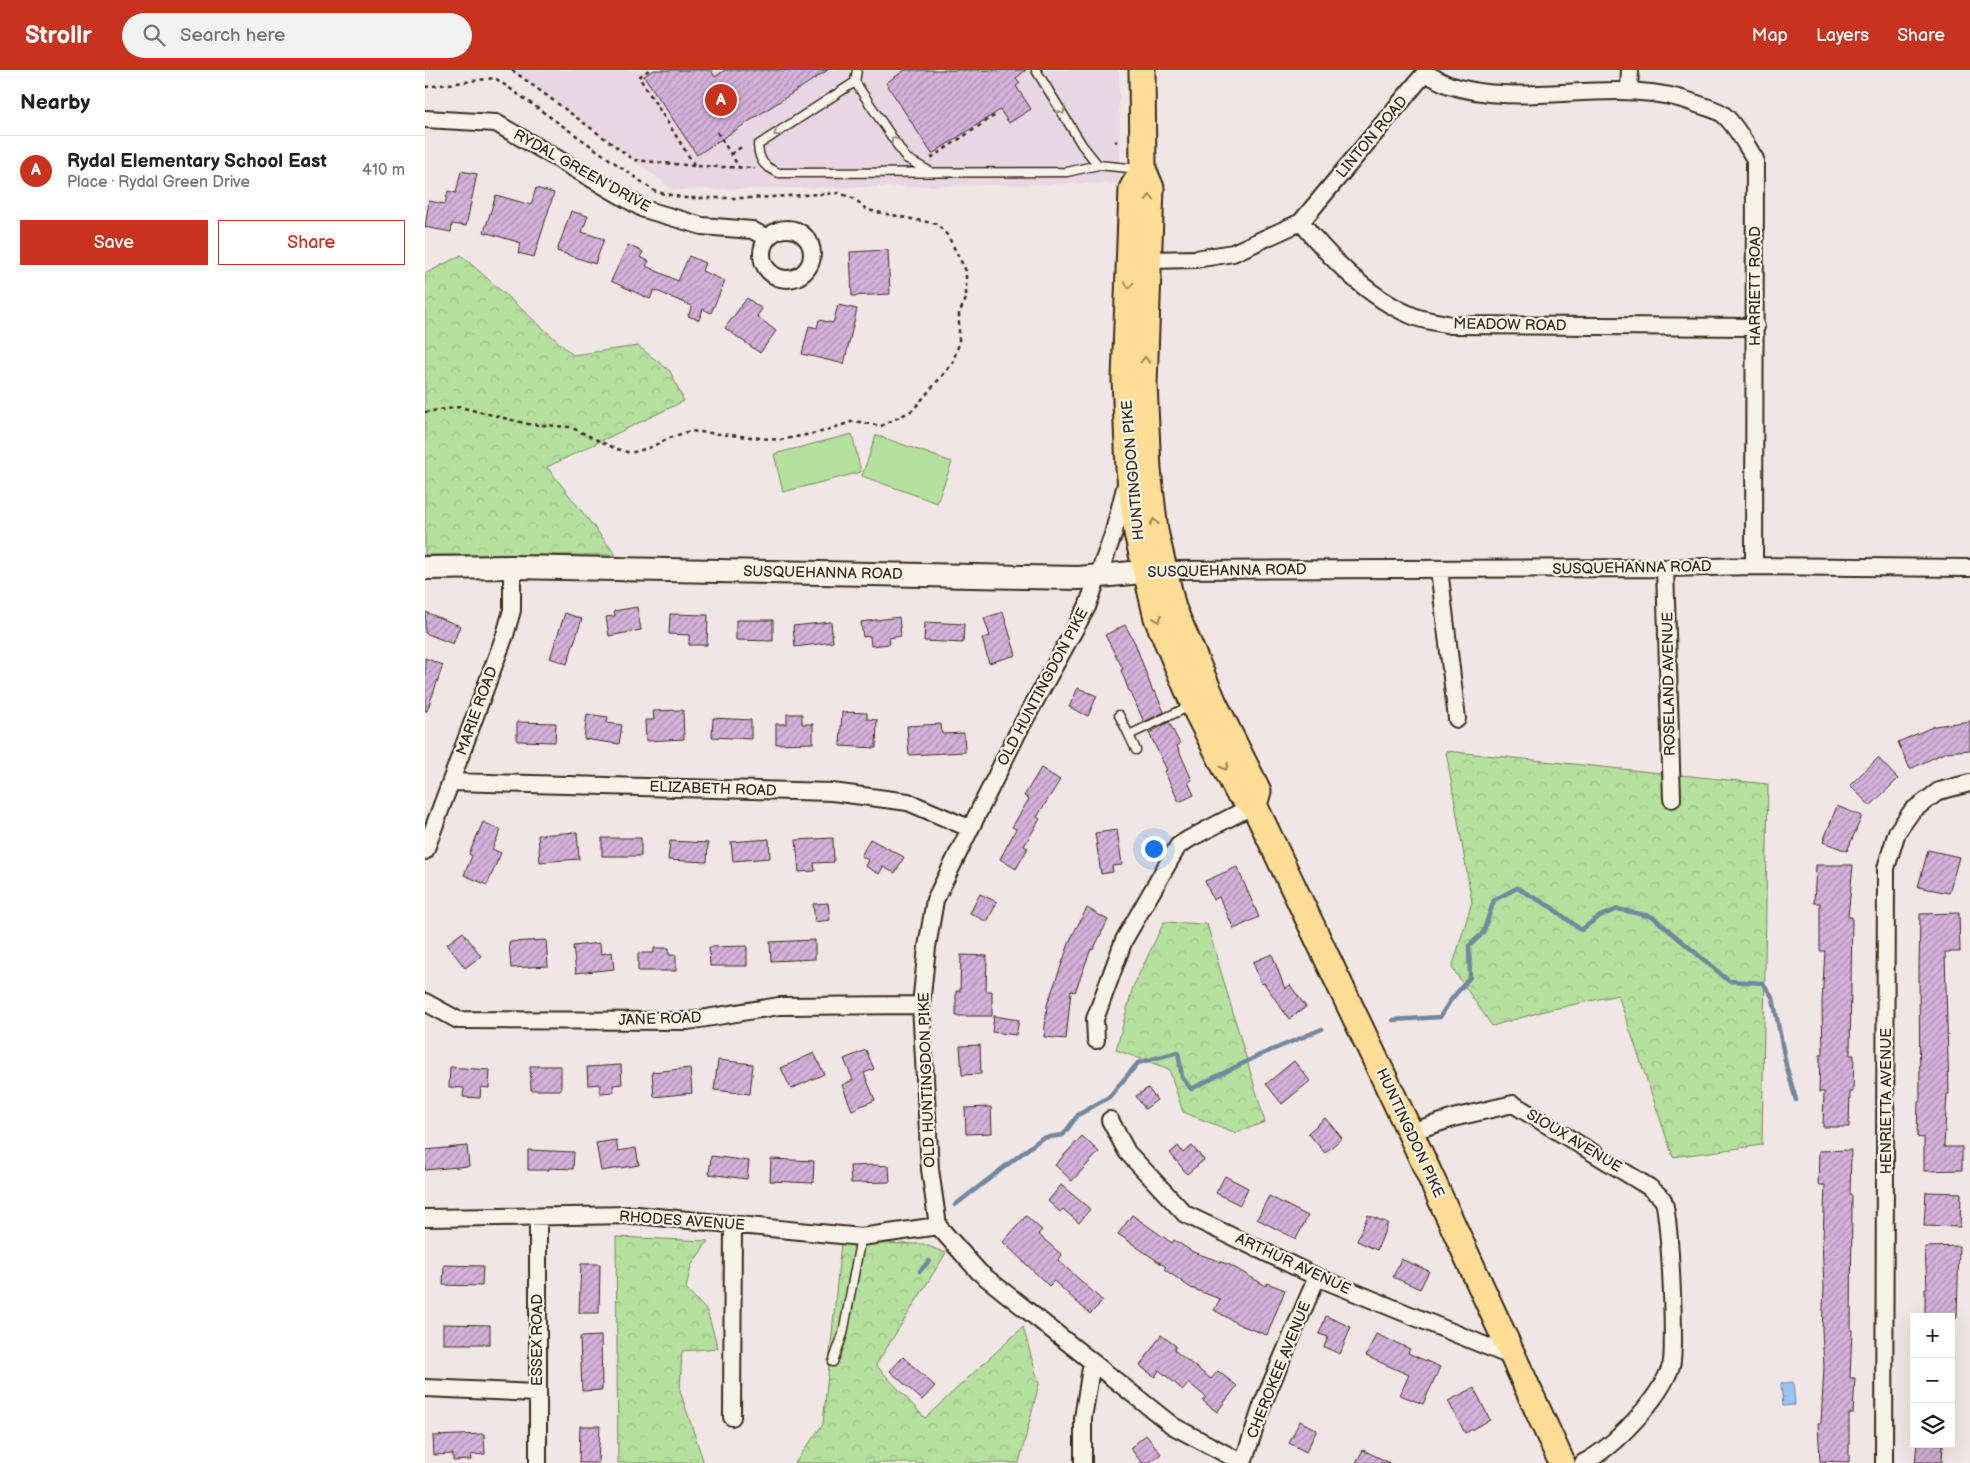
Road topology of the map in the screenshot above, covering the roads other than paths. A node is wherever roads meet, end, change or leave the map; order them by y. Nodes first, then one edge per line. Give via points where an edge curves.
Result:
1 (857, 70) edge
2 (1036, 70) edge
3 (1142, 70) edge
4 (1629, 70) edge
5 (1424, 71) edge
6 (855, 82) junction
7 (1629, 90) junction
8 (425, 119) edge
9 (1098, 165) junction
10 (1143, 170) junction
11 (929, 171) junction
12 (1301, 222) junction
13 (767, 238) dead end
14 (1139, 257) junction
15 (1756, 327) junction
16 (1129, 469) junction
17 (1754, 566) junction
18 (512, 567) junction
19 (425, 568) edge
20 (1665, 568) junction
21 (1970, 568) edge
22 (1439, 569) junction
23 (1154, 571) junction
24 (1099, 577) junction
25 (1194, 704) junction
26 (1119, 715) dead end
27 (1457, 720) dead end
28 (1129, 735) junction
29 (1136, 750) dead end
30 (451, 782) junction
31 (1970, 783) edge
32 (1672, 799) dead end
33 (1254, 805) junction
34 (969, 828) junction
35 (425, 851) edge
36 (425, 1002) edge
37 (921, 1004) junction
38 (1096, 1040) dead end
39 (1110, 1120) dead end
40 (1410, 1132) junction
41 (538, 1217) junction
42 (425, 1218) edge
43 (733, 1224) junction
44 (939, 1226) junction
45 (861, 1237) junction
46 (1317, 1277) junction
47 (1513, 1357) junction
48 (833, 1362) dead end
49 (1092, 1362) junction
50 (425, 1388) edge
51 (537, 1392) junction
52 (731, 1417) dead end
53 (538, 1463) edge
54 (1083, 1463) edge
55 (1243, 1463) edge
56 (1562, 1463) edge
57 (1583, 1463) edge
58 (1884, 1463) edge

1 - 6 lane
2 -> 9 lane
3 - 10 main road, HUNTINGDON PIKE
4 - 7 street
5 - 7 street, LINTON ROAD via 1447,84 1472,91 1523,94
5 - 12 street, LINTON ROAD
11 -> 6 lane via 906,158
6 -> 11 lane via 758,146 767,168 779,173
7 - 15 street, HARRIETT ROAD via 1688,100 1724,114 1755,159
8 - 13 street, RYDAL GREEN DRIVE via 496,123 644,209 702,226 753,230
9 - 10 lane
9 - 11 lane via 1067,172
10 - 14 main road, HUNTINGDON PIKE via 1151,188
12 - 14 street, LINTON ROAD via 1233,253 1195,259
12 - 15 street, MEADOW ROAD via 1324,250 1378,298 1414,316 1451,325
14 -> 16 main road, HUNTINGDON PIKE via 1125,379
23 -> 14 main road, HUNTINGDON PIKE via 1155,531 1148,470
15 - 17 street, HARRIETT ROAD
16 - 23 main road, HUNTINGDON PIKE via 1137,533
16 - 24 street, OLD HUNTINGDON PIKE
17 - 20 street, SUSQUEHANNA ROAD
17 - 21 street, SUSQUEHANNA ROAD
18 - 19 main road, SUSQUEHANNA ROAD
18 - 24 main road, SUSQUEHANNA ROAD
18 - 30 street, MARIE ROAD via 512,610 505,635
20 - 22 street, SUSQUEHANNA ROAD
20 - 32 street, ROSELAND AVENUE
22 - 23 street, SUSQUEHANNA ROAD
22 - 27 street
23 - 24 main road, SUSQUEHANNA ROAD
23 -> 25 main road, HUNTINGDON PIKE via 1157,618
23 - 33 main road, HUNTINGDON PIKE via 1258,791
24 - 34 street, OLD HUNTINGDON PIKE via 1087,607
25 - 28 lane
25 -> 33 main road, HUNTINGDON PIKE via 1238,792
26 - 28 lane
28 - 29 lane
30 - 34 street, ELIZABETH ROAD via 832,792 908,802
30 - 35 street, MARIE ROAD
31 - 58 street, HENRIETTA AVENUE via 1939,791 1912,811 1897,832 1886,868
33 - 38 street via 1178,846 1124,940 1095,1019
33 - 40 main road, HUNTINGDON PIKE
34 - 37 street, OLD HUNTINGDON PIKE via 935,900
36 - 37 street, JANE ROAD via 458,1020 687,1021 779,1006
37 - 44 street, OLD HUNTINGDON PIKE via 930,1168
39 - 46 street, ARTHUR AVENUE via 1127,1152 1185,1214
40 - 47 main road, HUNTINGDON PIKE
40 - 57 street, SIOUX AVENUE via 1513,1104 1649,1187 1663,1200 1668,1221 1672,1365 1660,1388 1634,1421 1604,1450
41 - 42 street, RHODES AVENUE
41 - 43 street, RHODES AVENUE via 637,1215
41 - 51 street, ESSEX ROAD
43 - 45 street, RHODES AVENUE
43 - 52 street
44 - 45 street, RHODES AVENUE
44 - 49 street via 979,1272
45 - 48 lane via 843,1334
46 - 47 street, ARTHUR AVENUE
46 - 55 street, CHEROKEE AVENUE via 1263,1403
47 - 56 main road, HUNTINGDON PIKE
49 - 54 street via 1083,1418
49 - 55 street via 1173,1426
50 - 51 street
51 - 53 street, ESSEX ROAD

